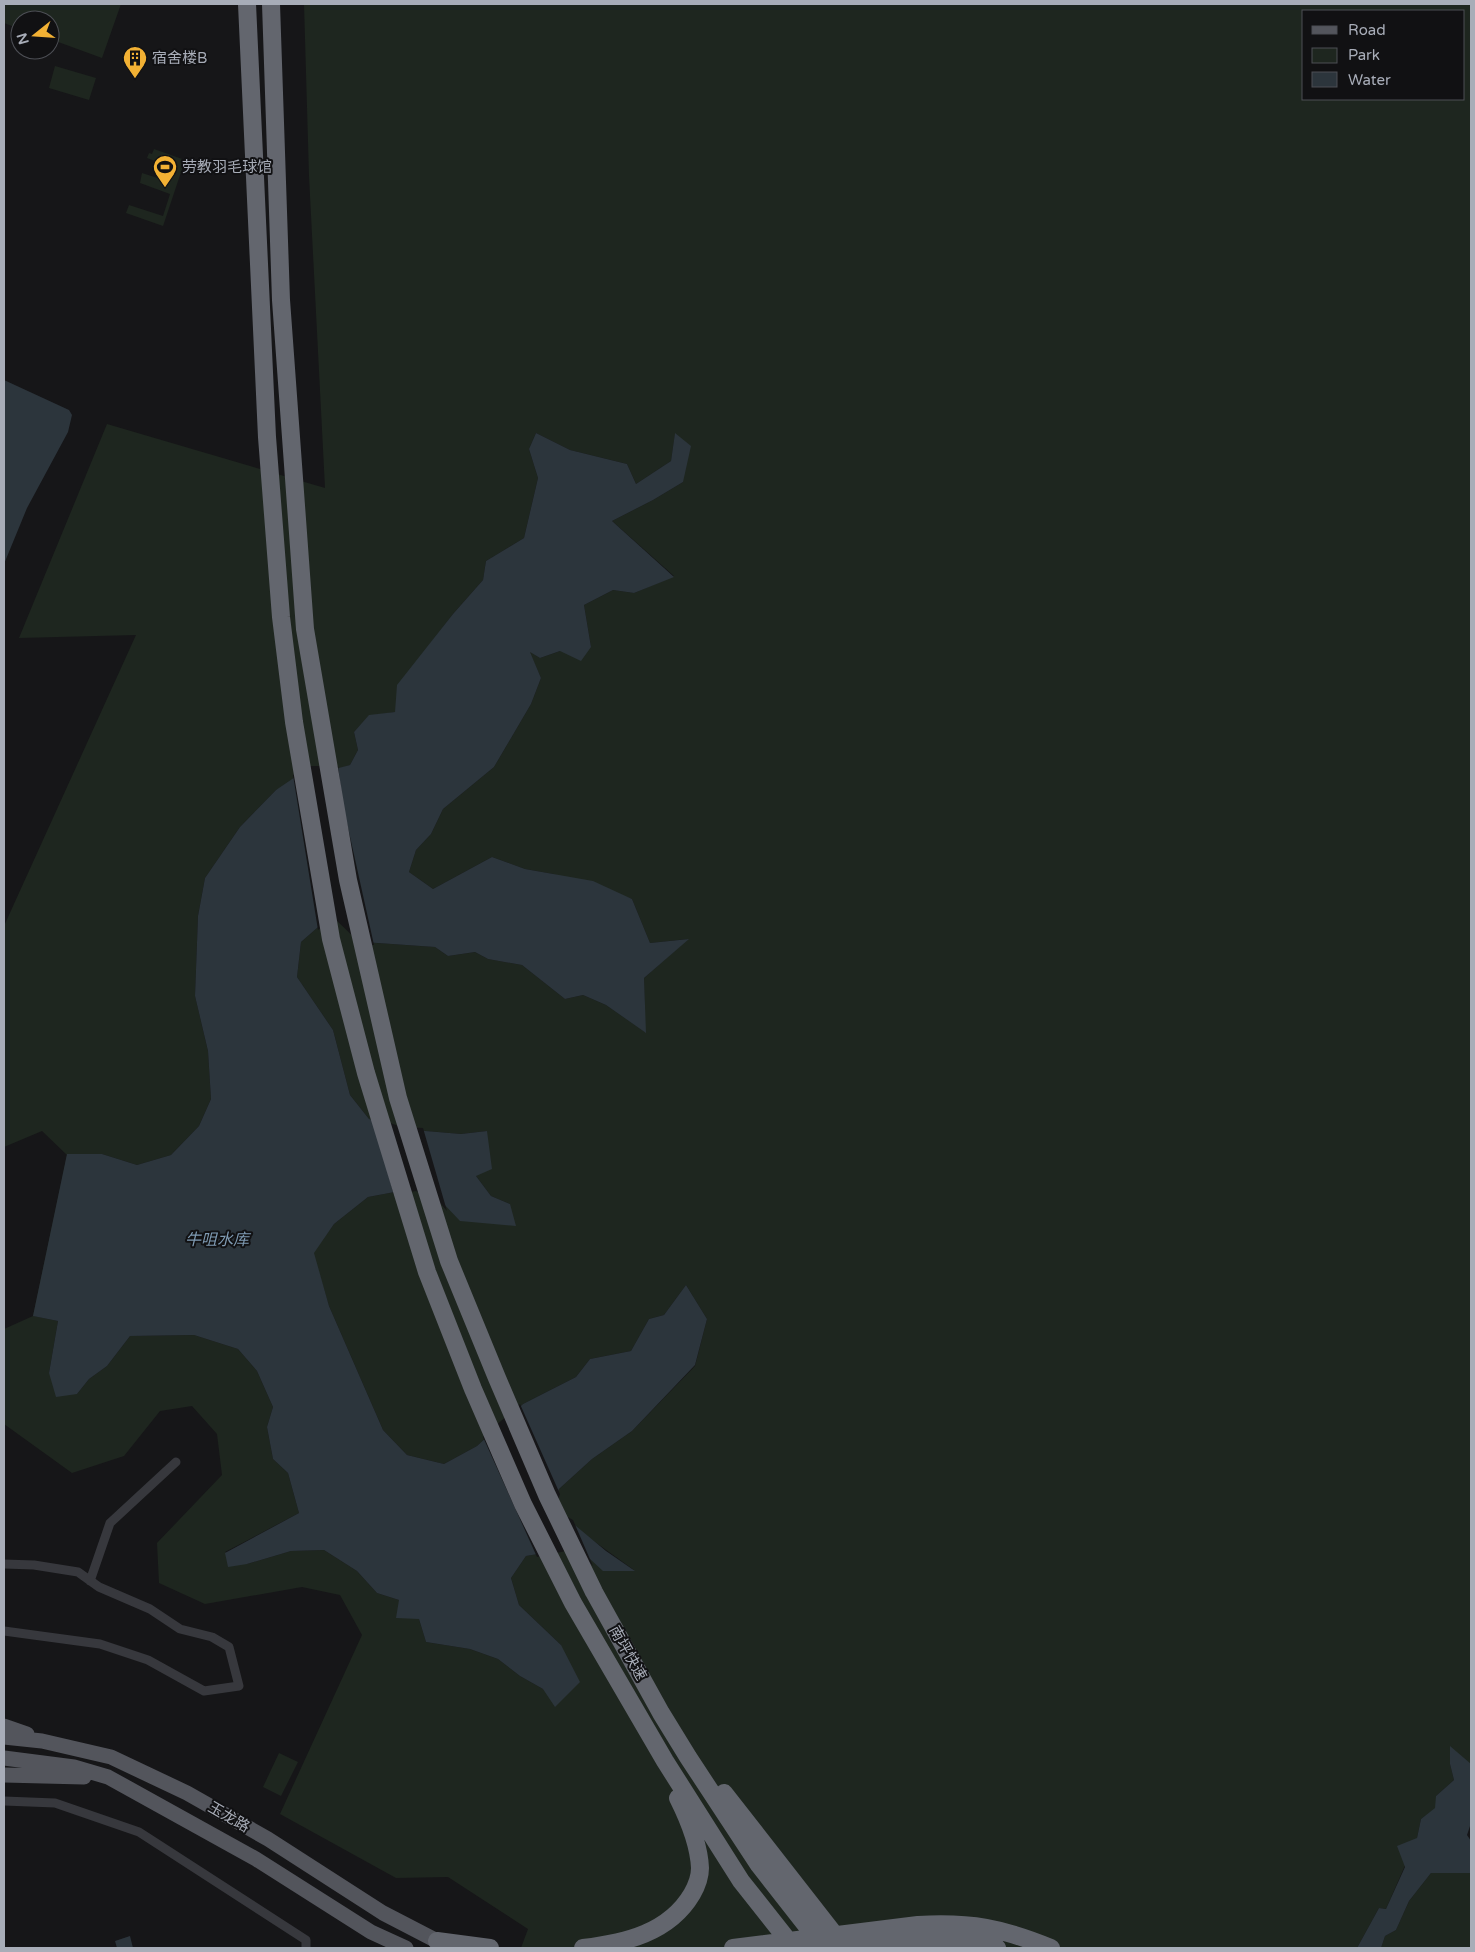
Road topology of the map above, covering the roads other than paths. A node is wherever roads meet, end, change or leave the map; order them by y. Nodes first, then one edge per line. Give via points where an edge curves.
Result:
1 (247, 4) edge
2 (271, 4) edge
3 (176, 1462) dead end
4 (4, 1564) edge
5 (90, 1581) junction
6 (4, 1631) edge
7 (661, 1713) junction
8 (641, 1721) junction
9 (4, 1726) edge
10 (4, 1737) edge
11 (42, 1742) junction
12 (4, 1758) edge
13 (4, 1776) edge
14 (108, 1777) junction
15 (4, 1801) edge
16 (891, 1935) junction
17 (437, 1941) junction
18 (306, 1948) edge
19 (406, 1948) edge
20 (458, 1948) edge
21 (490, 1948) edge
22 (583, 1948) edge
23 (733, 1948) edge
24 (794, 1948) edge
25 (824, 1948) edge
26 (845, 1948) edge
27 (849, 1948) edge
28 (997, 1948) edge
29 (1051, 1948) edge

1 - 8 highway, 南坪快速 via 267,437 281,617 294,722 331,939 366,1073 428,1272 473,1389 523,1504 573,1603
2 - 7 highway, 南坪快速 via 281,300 305,629 348,880 398,1098 449,1261 546,1495 594,1592
3 - 5 street via 110,1523
4 - 5 street via 34,1564 78,1572
5 - 6 street via 150,1609 180,1629 212,1637 229,1648 240,1686 204,1691 148,1660 100,1644
7 - 25 highway via 759,1865
7 - 26 highway
8 - 22 highway via 692,1831 700,1870 685,1906 669,1921 631,1938
8 - 24 highway via 741,1881
9 - 11 main road
10 - 11 main road, 玉龙路
11 - 17 main road, 玉龙路 via 111,1757 187,1794
12 - 14 main road, 玉龙路 via 74,1767
13 - 14 main road
14 - 19 main road, 玉龙路 via 256,1859 371,1932
15 - 18 street via 55,1803 139,1832 306,1940
16 - 23 highway
16 - 27 highway
16 - 28 highway
16 - 29 highway via 945,1923 998,1929
17 - 20 highway
17 - 21 highway

